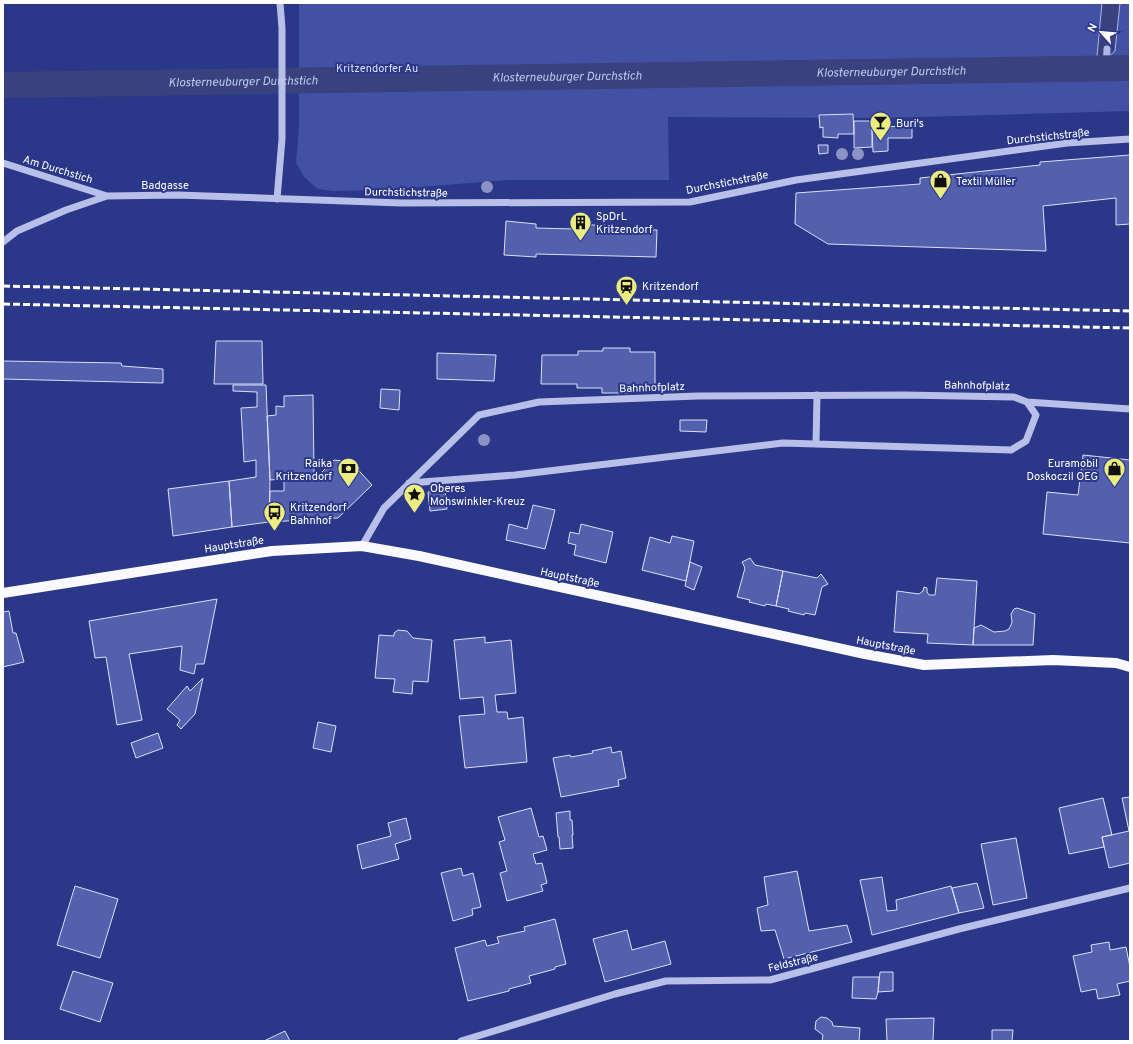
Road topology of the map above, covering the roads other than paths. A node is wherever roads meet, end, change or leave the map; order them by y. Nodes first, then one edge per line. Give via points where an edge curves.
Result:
1 (280, 3) edge
2 (1130, 140) edge
3 (3, 163) edge
4 (107, 196) junction
5 (277, 199) junction
6 (3, 242) edge
7 (817, 395) junction
8 (1027, 402) junction
9 (1130, 409) edge
10 (816, 444) junction
11 (409, 484) junction
12 (362, 546) junction
13 (3, 593) edge
14 (1130, 667) edge
15 (1130, 888) edge
16 (461, 1041) edge

1 - 5 street via 282,139
2 - 5 street, Durchstichstraße via 1067,143 796,180 690,202 401,203
3 - 4 street, Am Durchstich
4 - 5 street, Badgasse via 178,195
4 - 6 street, Badgasse via 17,231
7 - 8 street, Bahnhofplatz via 1014,397
7 - 10 street
7 - 11 street, Bahnhofplatz via 539,402 480,415
8 - 9 street, Bahnhofplatz
8 - 10 street via 1036,415 1026,441 1011,450
10 - 11 street via 783,443 515,475
11 - 12 street, Bahnhofplatz via 384,508
12 - 13 main road, Hauptstraße via 272,551
12 - 14 main road, Hauptstraße via 419,556 924,665 1054,660 1116,663
15 - 16 street, Feldstraße via 959,929 770,980 666,981

